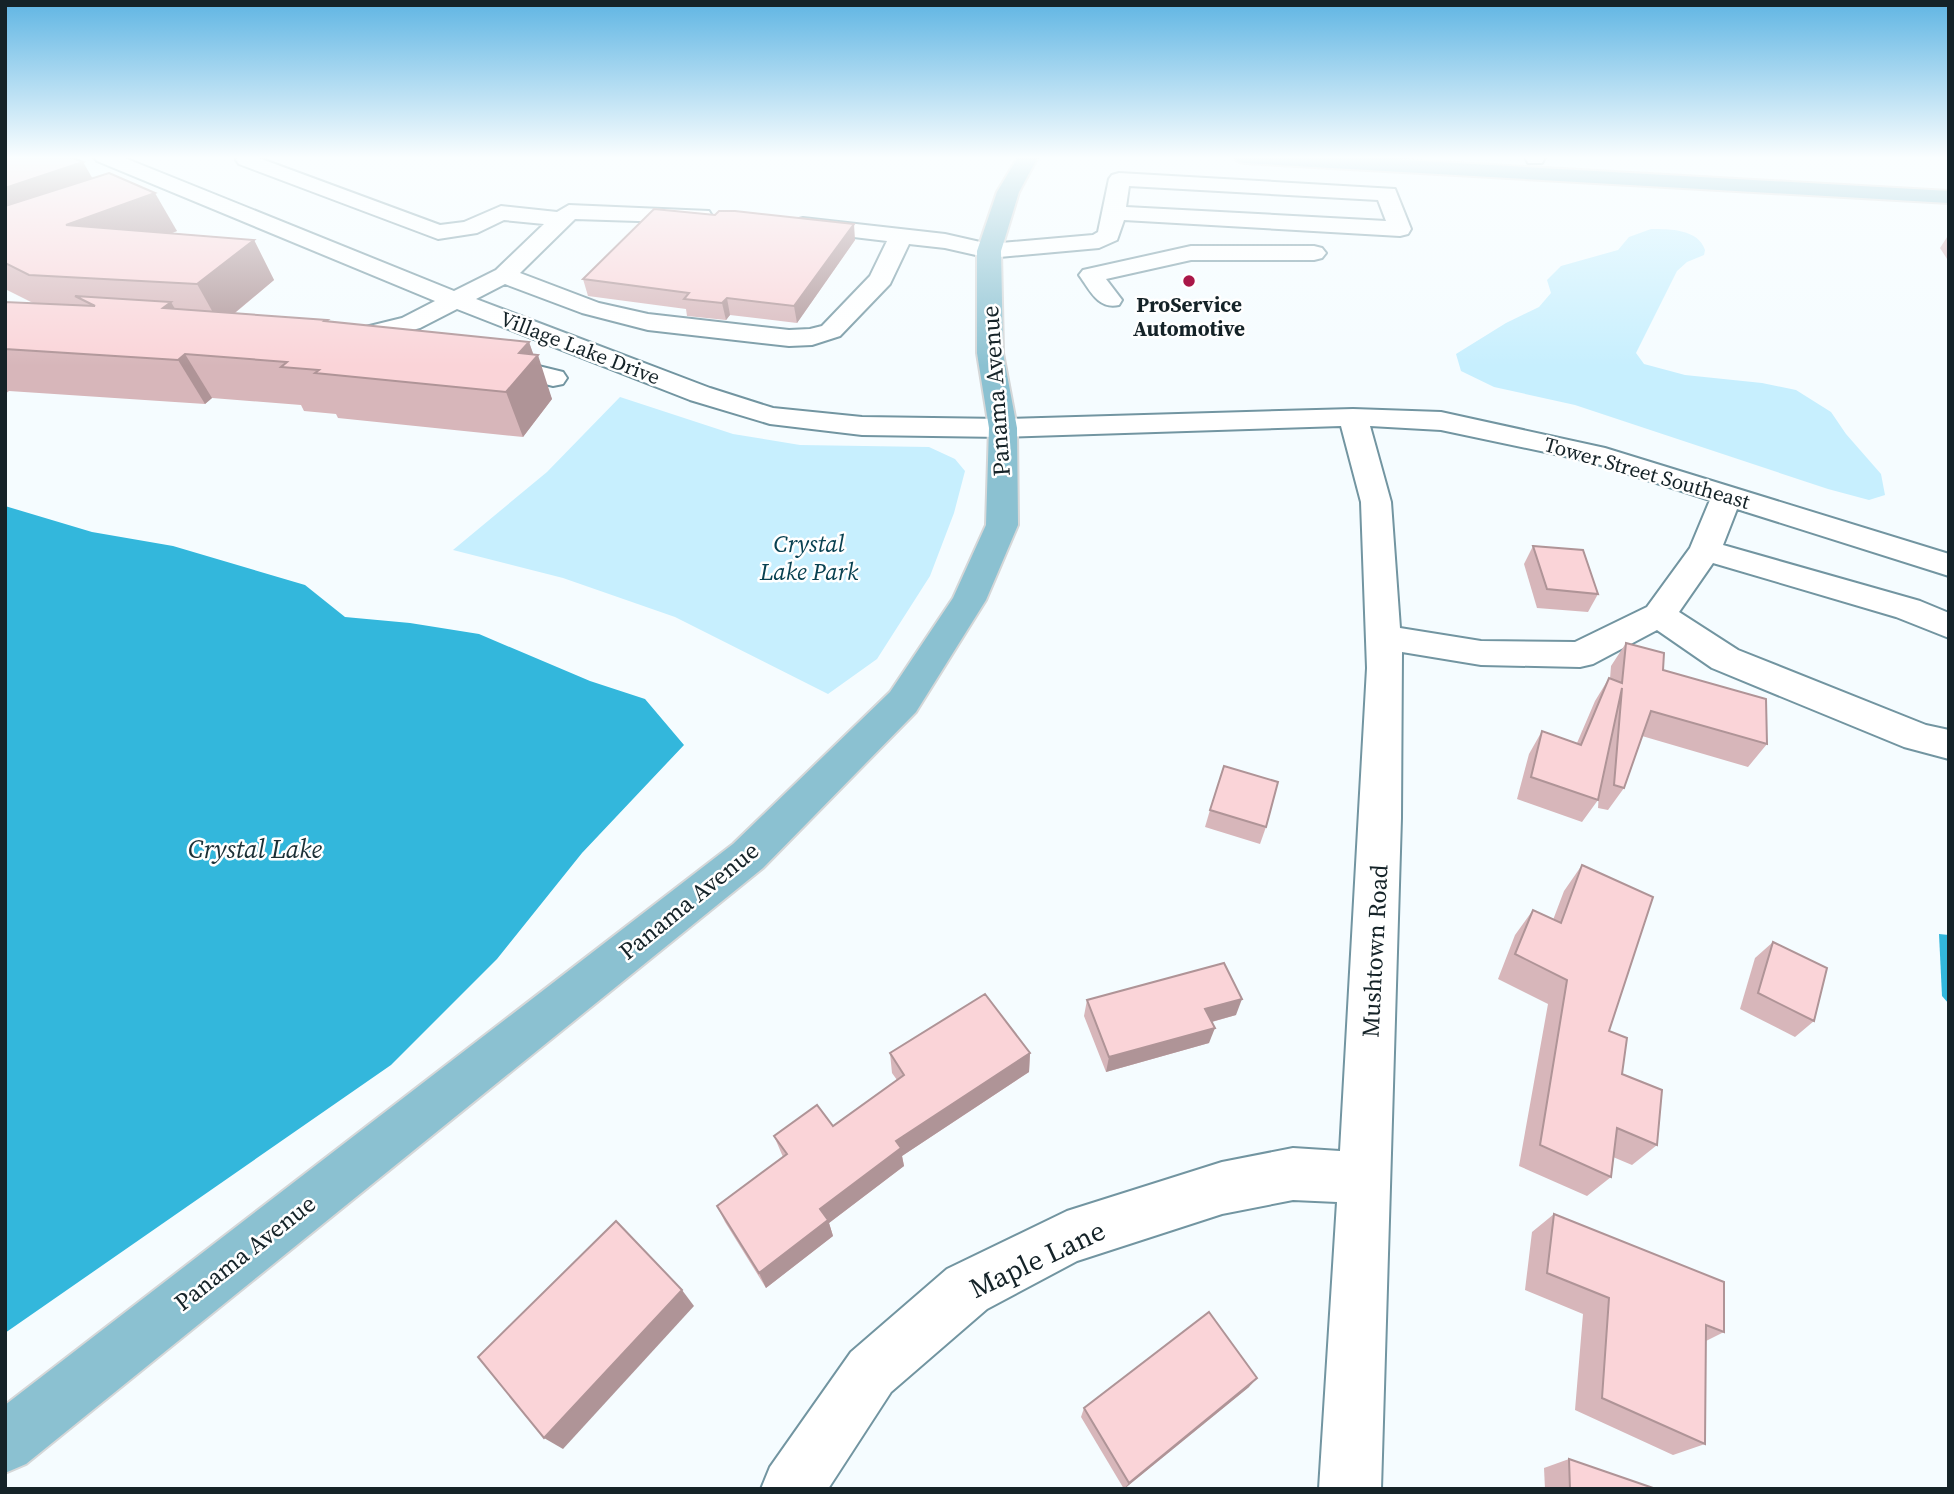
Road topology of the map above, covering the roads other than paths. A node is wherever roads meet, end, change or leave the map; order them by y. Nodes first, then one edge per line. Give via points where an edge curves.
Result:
1 (277, 227) edge
2 (426, 227) edge
3 (472, 227) edge
4 (554, 227) edge
5 (818, 227) edge
6 (997, 227) edge
7 (1111, 227) edge
8 (1357, 227) edge
9 (1399, 227) edge
10 (901, 237) junction
11 (1100, 241) junction
12 (989, 251) junction
13 (1314, 253) dead end
14 (1144, 262) junction
15 (504, 275) junction
16 (453, 299) junction
17 (1110, 300) dead end
18 (371, 335) junction
19 (322, 341) edge
20 (406, 352) edge
21 (468, 359) edge
22 (553, 378) dead end
23 (1353, 417) junction
24 (1003, 428) junction
25 (1727, 495) junction
26 (1705, 550) junction
27 (1949, 565) edge
28 (1659, 615) junction
29 (1949, 626) edge
30 (1384, 637) junction
31 (1949, 745) edge
32 (1364, 1178) junction
33 (5, 1443) edge
34 (793, 1489) edge
35 (1350, 1489) edge

1 - 16 street, Village Lake Drive
2 - 3 street via 439,232
4 - 15 street
5 - 10 street
6 - 12 main road, Panama Avenue
7 - 11 street
8 - 9 street
10 - 12 street
10 - 15 street via 881,279 831,331 812,337 648,322 591,308
11 - 12 street
11 - 14 street
12 - 24 main road, Panama Avenue via 990,353
13 - 14 street via 1191,253
14 - 17 street via 1091,275
15 - 16 street
16 - 18 street via 411,324
16 - 24 street, Village Lake Drive via 700,394 770,416 862,426
18 - 19 street
18 - 20 street
21 - 22 street
23 - 24 street, Tower Street Southeast
23 - 25 street, Tower Street Southeast via 1441,421 1595,454
23 - 30 street, Mushtown Road via 1376,502
24 - 33 main road, Panama Avenue via 1002,526 969,600 903,702 748,856
25 - 26 street
25 - 27 street, Tower Street Southeast
26 - 28 street
26 - 29 street via 1908,608
28 - 30 street via 1580,655 1481,653
28 - 31 street via 1725,659
30 - 32 street, Mushtown Road via 1381,818
32 - 34 street, Maple Lane via 1293,1174 1222,1188 1067,1238 967,1289 871,1372
32 - 35 street, Mushtown Road

